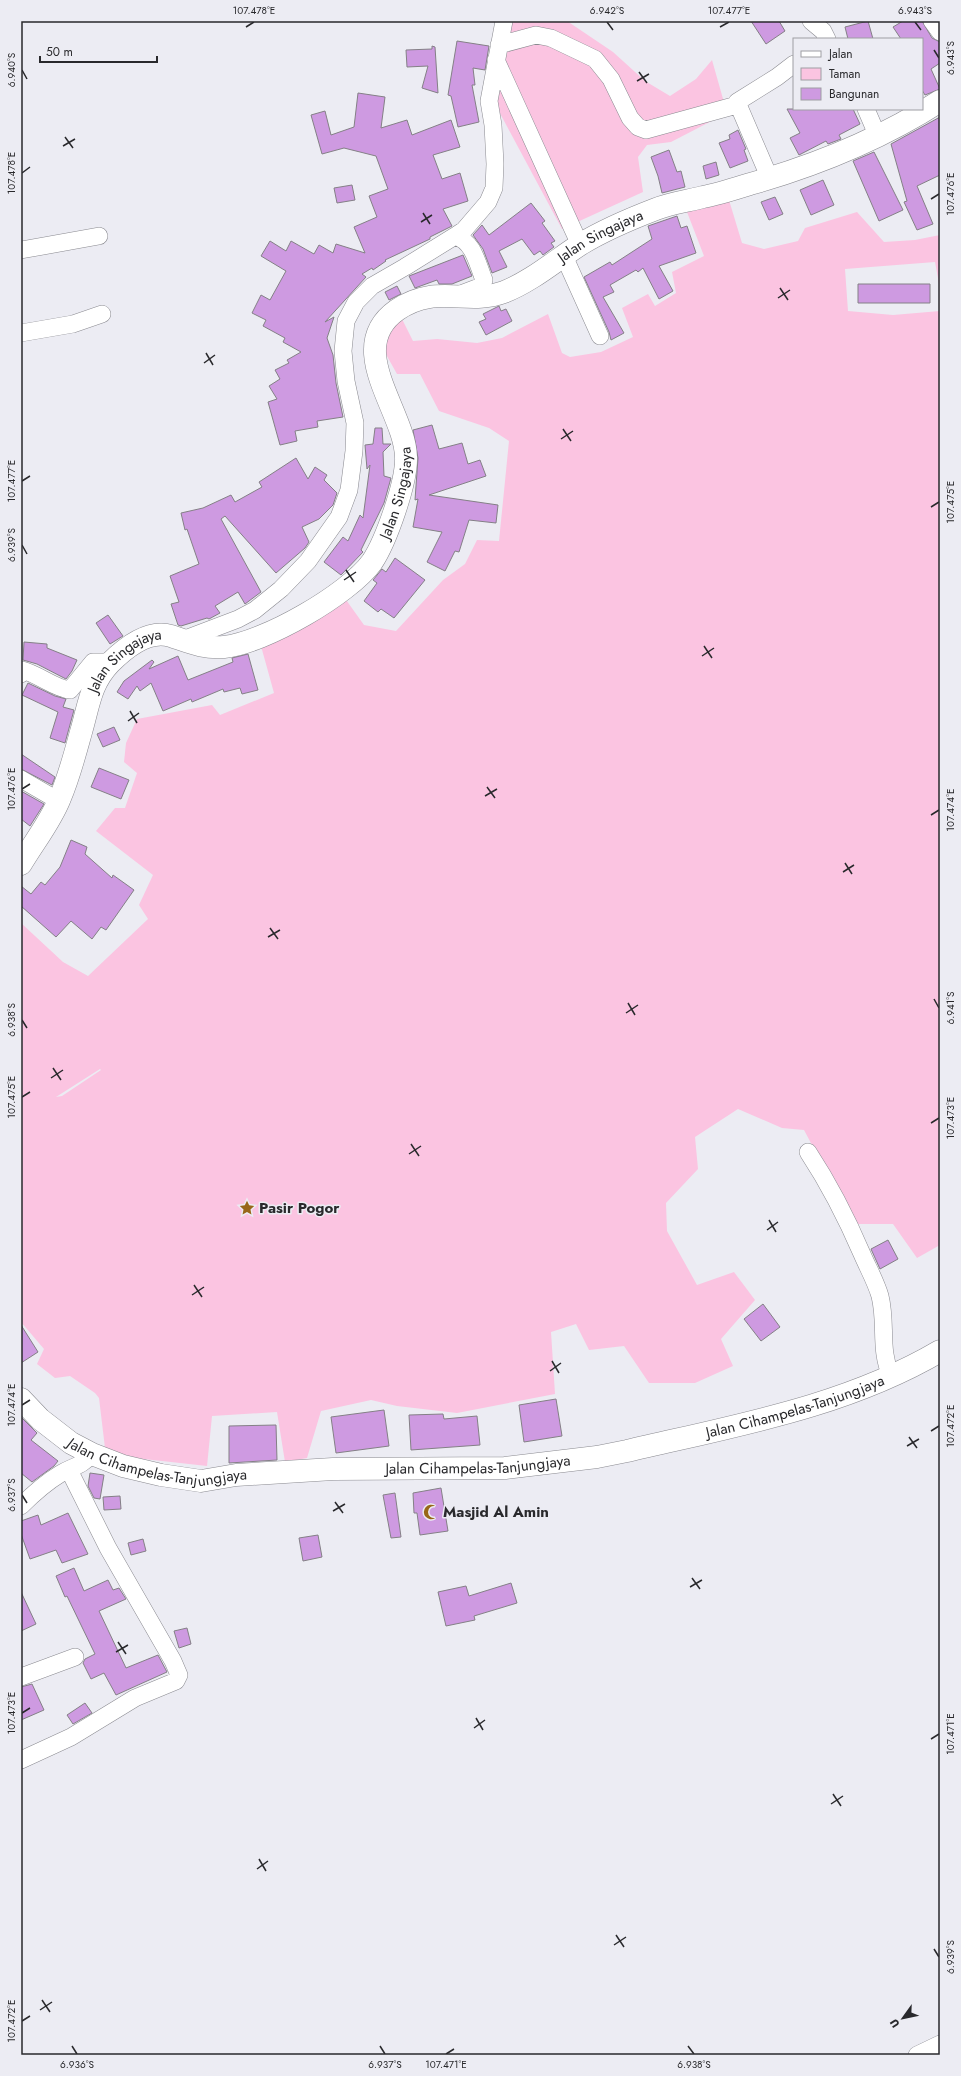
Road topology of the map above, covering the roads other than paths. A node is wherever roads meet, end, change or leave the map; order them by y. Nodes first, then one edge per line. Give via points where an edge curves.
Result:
1 (504, 21) edge
2 (932, 21) edge
3 (940, 32) edge
4 (498, 53) junction
5 (793, 65) edge
6 (940, 101) edge
7 (737, 104) junction
8 (866, 110) edge
9 (878, 137) junction
10 (770, 179) junction
11 (99, 236) dead end
12 (455, 236) junction
13 (21, 250) edge
14 (572, 250) junction
15 (459, 294) junction
16 (102, 314) dead end
17 (21, 333) edge
18 (600, 336) dead end
19 (180, 641) junction
20 (111, 662) junction
21 (21, 674) edge
22 (21, 779) edge
23 (59, 801) junction
24 (21, 864) edge
25 (808, 1152) dead end
26 (940, 1351) edge
27 (891, 1376) junction
28 (21, 1399) edge
29 (92, 1454) junction
30 (69, 1470) junction
31 (21, 1506) edge
32 (75, 1657) dead end
33 (21, 1677) edge
34 (21, 1760) edge
35 (940, 2044) edge
36 (917, 2055) edge

1 - 4 street
2 - 3 street
4 - 7 street via 536,35 551,38 595,59 612,79 630,118 638,127 646,130
4 - 12 street via 489,101 493,126 494,188 488,202 464,230
4 - 14 street
5 - 7 street
6 - 9 street, Jalan Singajaya
7 - 10 street
8 - 9 street
9 - 10 street, Jalan Singajaya via 807,167
10 - 14 street, Jalan Singajaya via 661,206 610,228
11 - 13 street
12 - 15 street via 465,240 471,248 484,280 482,286
12 - 19 street via 372,286 356,302 346,321 346,381 355,424 349,490 339,517 308,561 255,610
14 - 15 street, Jalan Singajaya via 509,290 493,296
14 - 18 street
15 - 19 street, Jalan Singajaya via 426,296 410,302 394,312 384,323 377,337 378,373 403,435 407,460 398,499 386,533 372,561 355,580 303,616 254,641 224,647 201,647
16 - 17 street via 73,324
19 - 20 street, Jalan Singajaya via 168,635 145,638 131,645
20 - 21 street via 93,662 70,690 63,690 36,674 22,670
20 - 23 street, Jalan Singajaya via 96,680
22 - 23 street
23 - 24 street, Jalan Singajaya
25 - 27 street via 849,1224 879,1294 884,1312 883,1344
26 - 27 street, Jalan Cihampelas-Tanjungjaya
27 - 29 street, Jalan Cihampelas-Tanjungjaya via 808,1407 649,1446 597,1457 505,1468 333,1469 236,1475 201,1481 123,1466
28 - 29 street, Jalan Cihampelas-Tanjungjaya via 40,1419 66,1439
29 - 30 street via 80,1466
30 - 31 street via 43,1485
30 - 34 street via 108,1548 179,1675 176,1681 136,1698 70,1737
32 - 33 street
35 - 36 street

